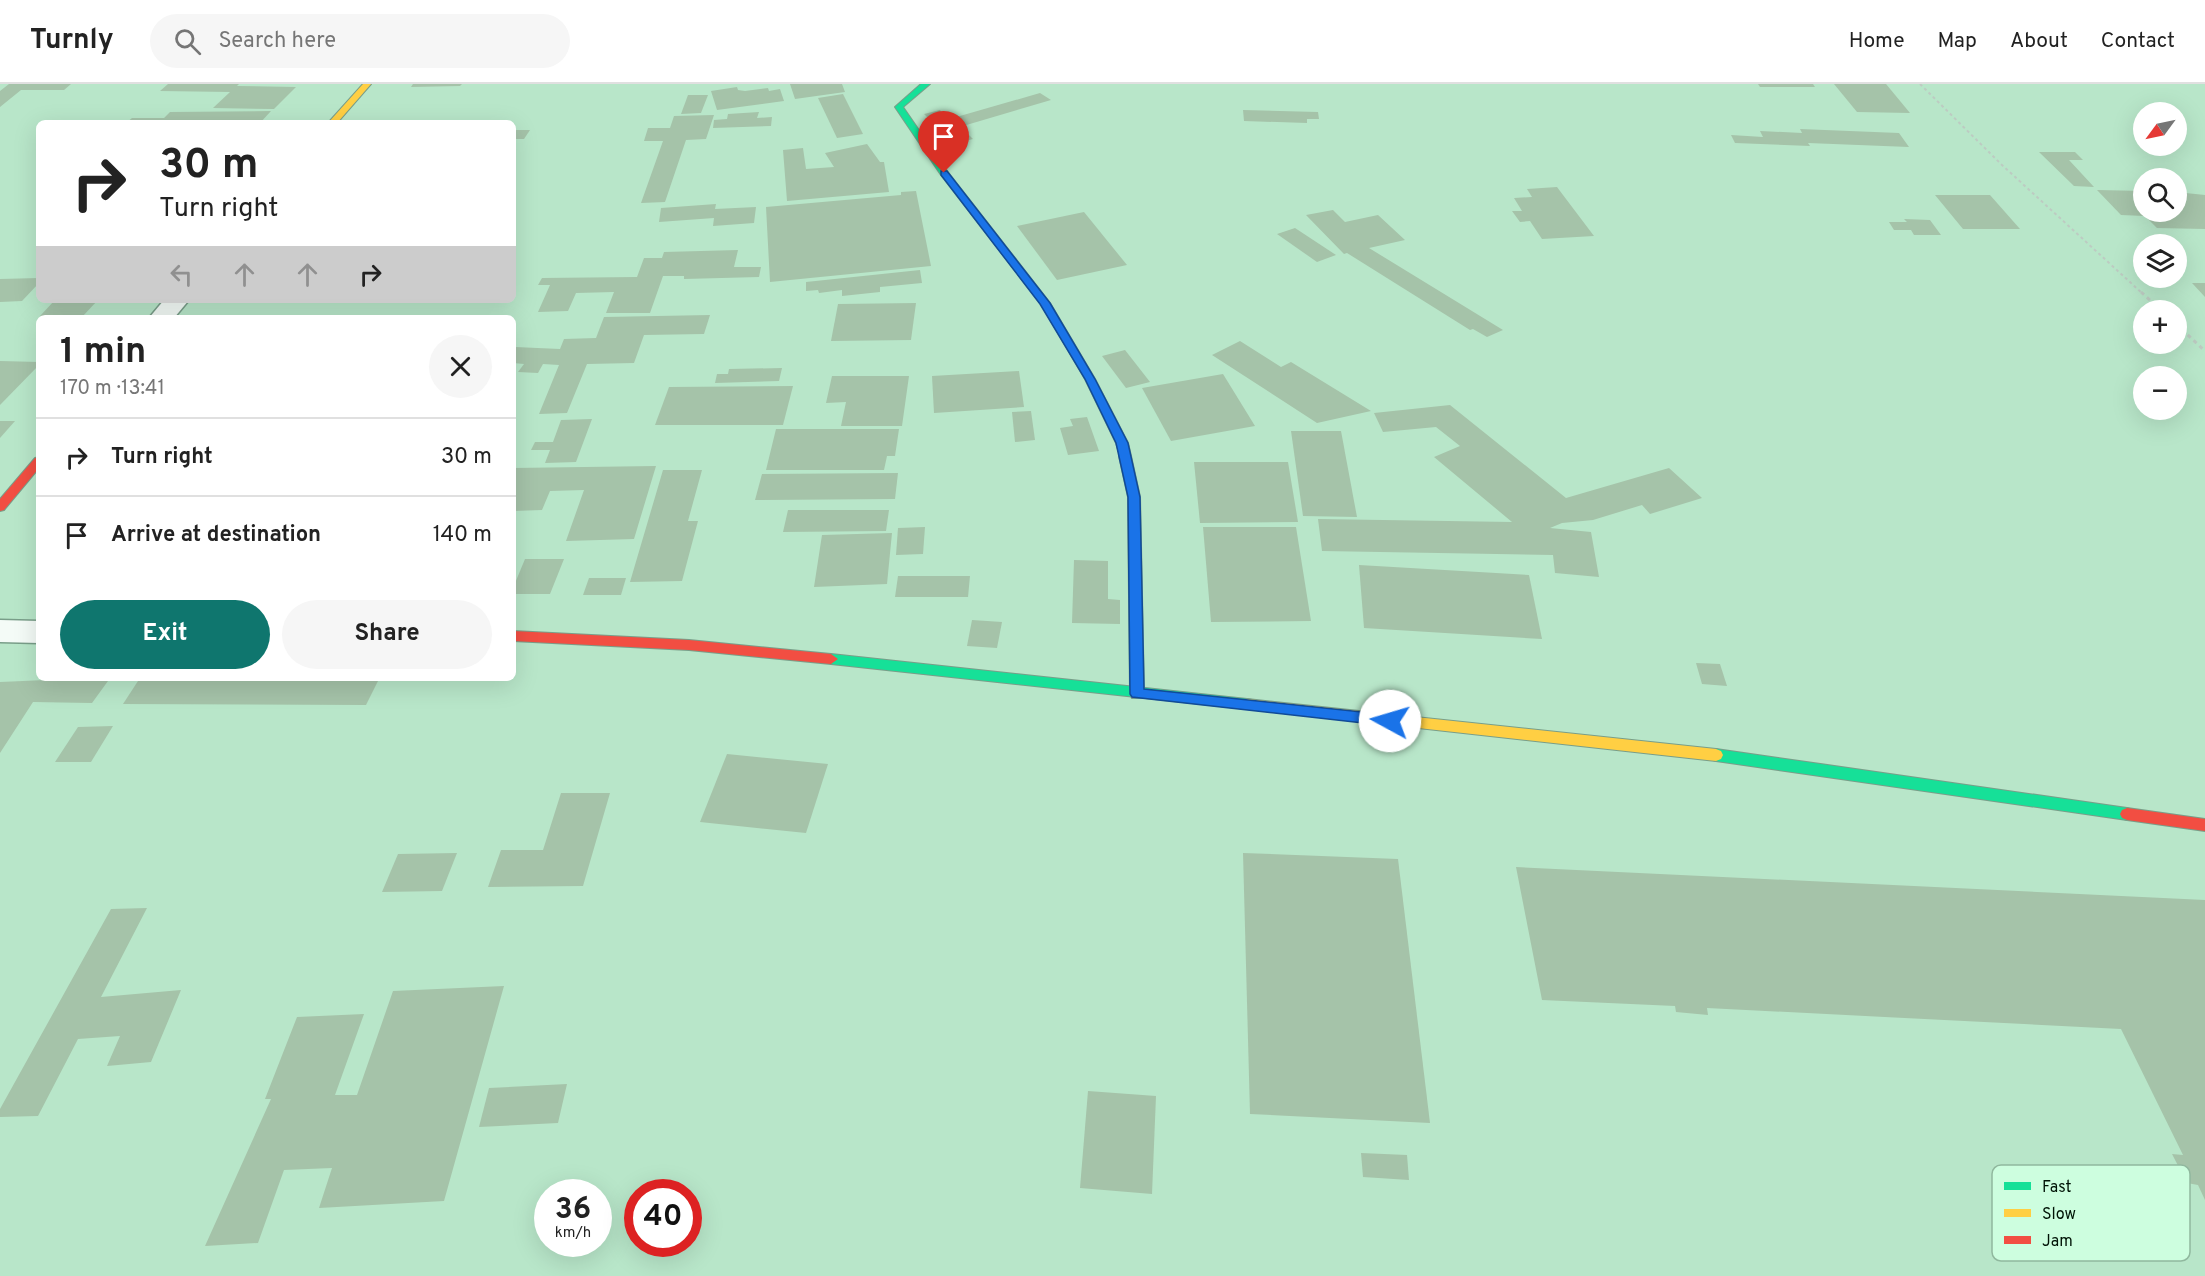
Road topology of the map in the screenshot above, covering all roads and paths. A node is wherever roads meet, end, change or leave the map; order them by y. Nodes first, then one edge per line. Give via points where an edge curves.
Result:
1 (367, 84) edge
2 (926, 84) edge
3 (1920, 84) edge
4 (335, 120) edge
5 (2150, 300) edge
6 (174, 303) edge
7 (164, 315) edge
8 (2187, 334) edge
9 (2205, 351) edge
10 (36, 465) edge
11 (0, 507) edge
12 (0, 631) edge
13 (36, 632) edge
14 (516, 636) edge
15 (1137, 694) junction
16 (2205, 825) edge

1 - 4 street
2 - 15 street via 899,107 944,173 1045,303 1122,443 1134,497
3 - 5 path
6 - 7 street
8 - 9 path
10 - 11 street
12 - 13 street
14 - 15 street via 689,645
15 - 16 street via 1759,760

